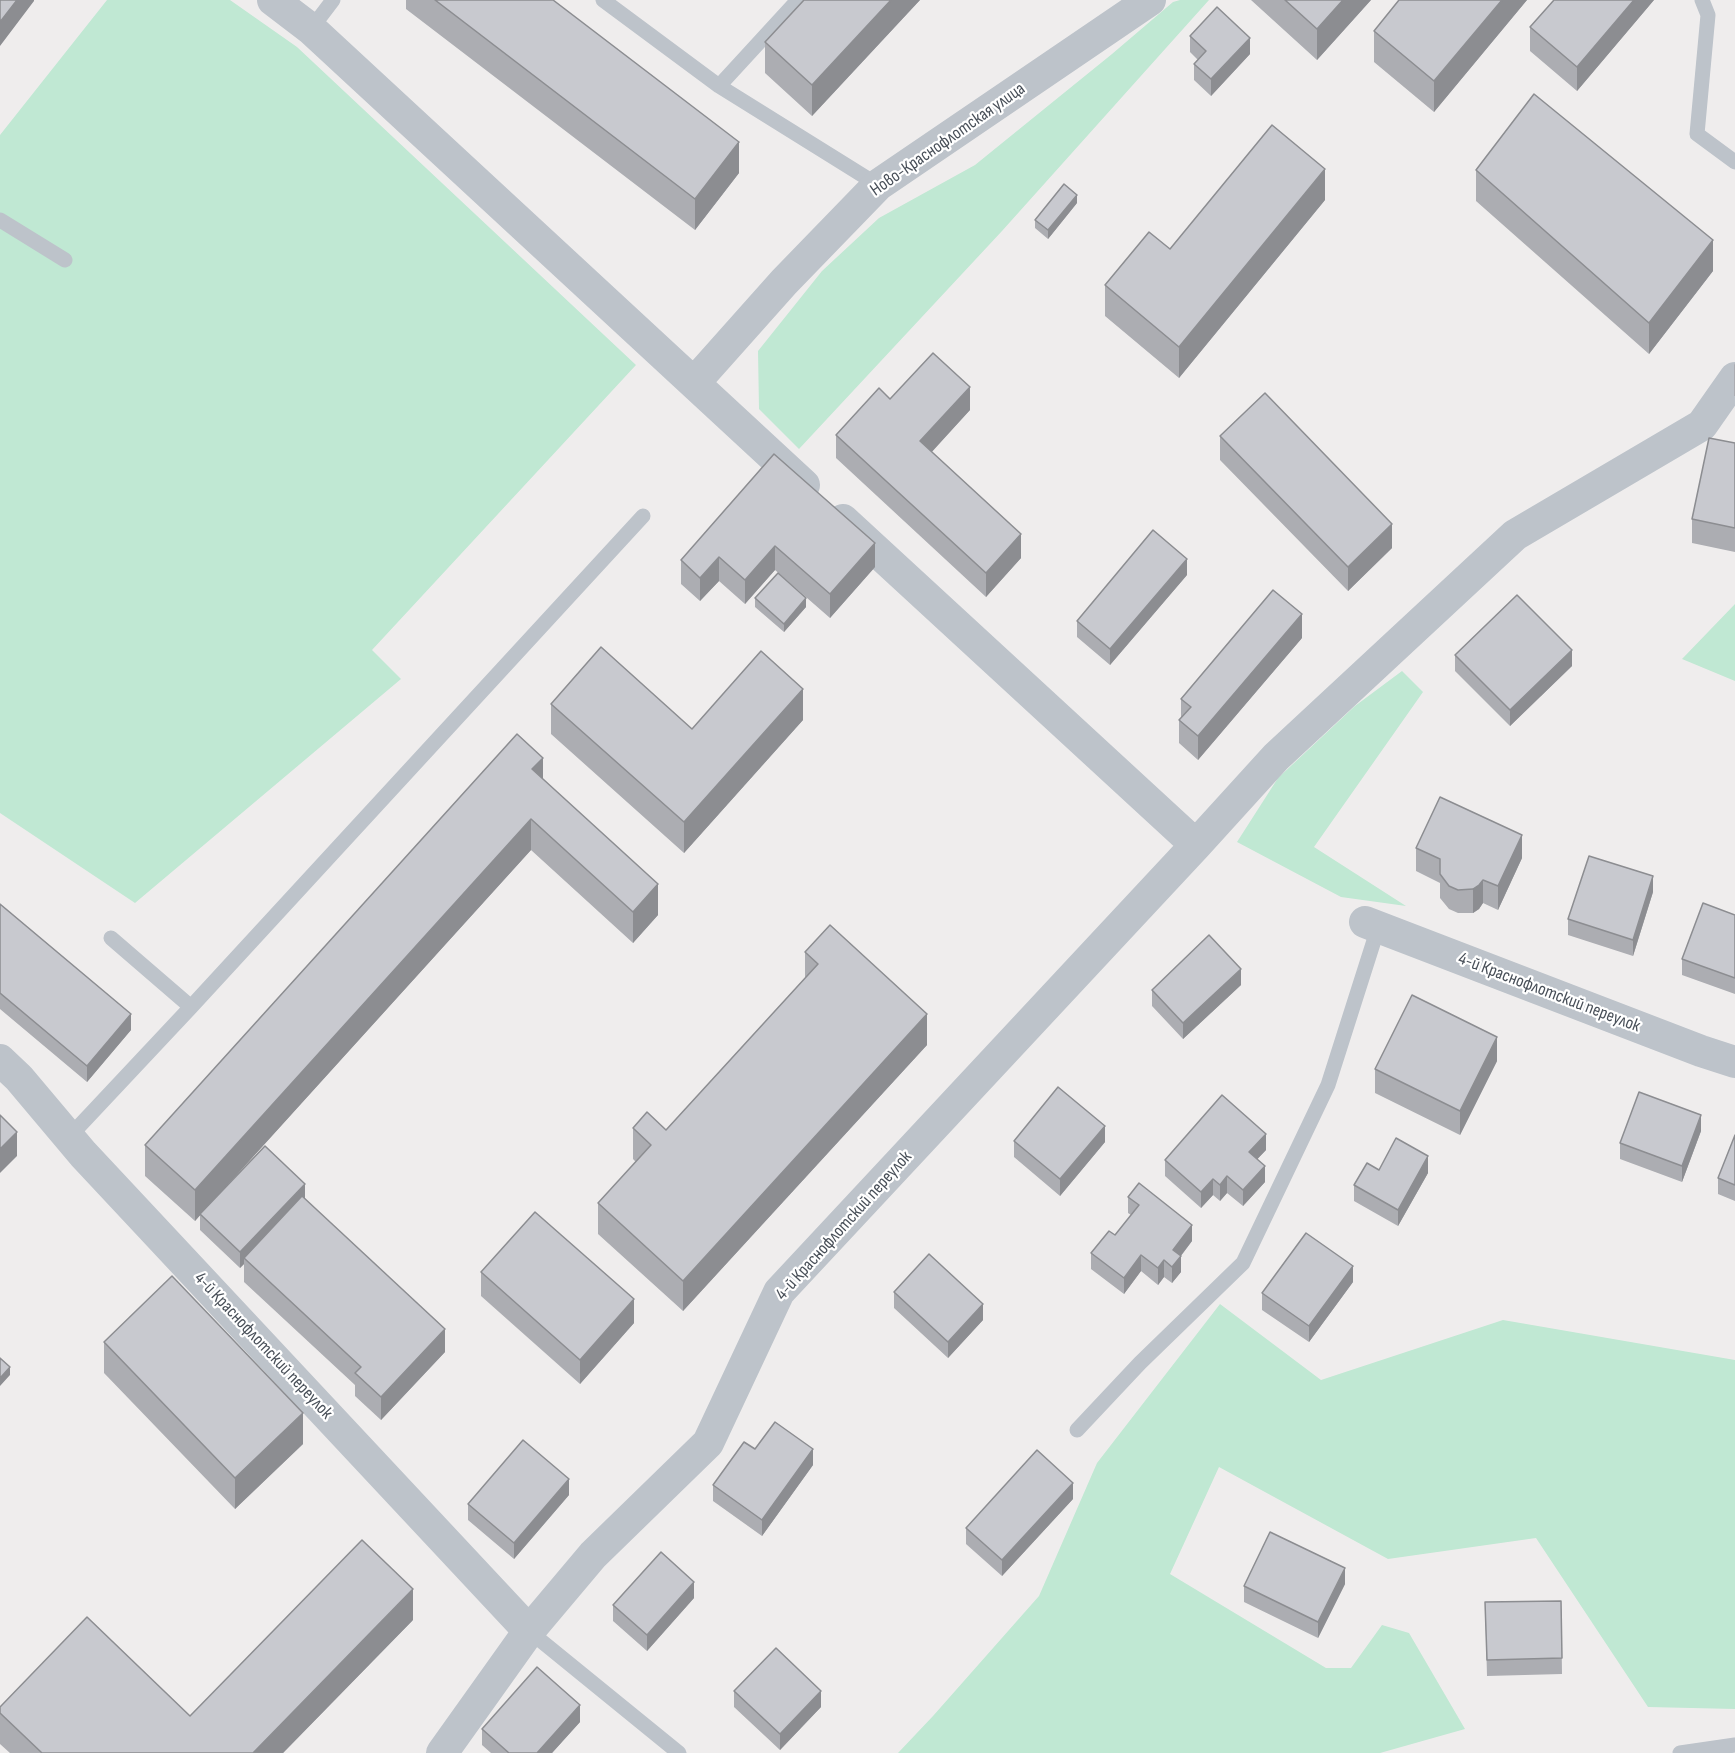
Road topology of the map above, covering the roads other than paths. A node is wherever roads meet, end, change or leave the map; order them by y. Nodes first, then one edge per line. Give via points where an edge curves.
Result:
1 (273, 0) edge
2 (333, 0) edge
3 (603, 0) edge
4 (798, 0) edge
5 (1150, 0) edge
6 (1702, 0) edge
7 (311, 29) junction
8 (719, 86) junction
9 (1735, 162) edge
10 (878, 185) junction
11 (0, 220) edge
12 (65, 260) dead end
13 (1735, 378) edge
14 (694, 383) junction
15 (643, 516) dead end
16 (1196, 845) junction
17 (1371, 925) joint
18 (111, 938) dead end
19 (191, 1007) junction
20 (0, 1060) edge
21 (1735, 1062) edge
22 (69, 1137) junction
23 (1077, 1430) dead end
24 (529, 1631) junction
25 (1735, 1745) edge
26 (442, 1753) edge
27 (679, 1753) edge
28 (1680, 1753) edge

1 - 7 street
2 - 7 lane
3 - 8 lane
4 - 8 lane
5 - 10 street, Ново-Краснофлотская улица
6 - 9 lane via 1707,15 1697,134
7 - 14 street
8 - 10 lane
10 - 14 street, Ново-Краснофлотская улица via 783,282
11 - 12 lane
13 - 16 street, 4-й Краснофлотский переулок via 1702,425 1515,535 1276,757
14 - 16 street
15 - 19 lane
16 - 24 street, 4-й Краснофлотский переулок via 779,1292 708,1443 593,1555
17 - 21 street, 4-й Краснофлотский переулок
17 - 23 lane via 1328,1085 1243,1263
18 - 19 lane
19 - 22 lane
20 - 22 street, 4-й Краснофлотский переулок
22 - 24 street, 4-й Краснофлотский переулок
24 - 26 street, 4-й Краснофлотский переулок
24 - 27 lane
25 - 28 lane

